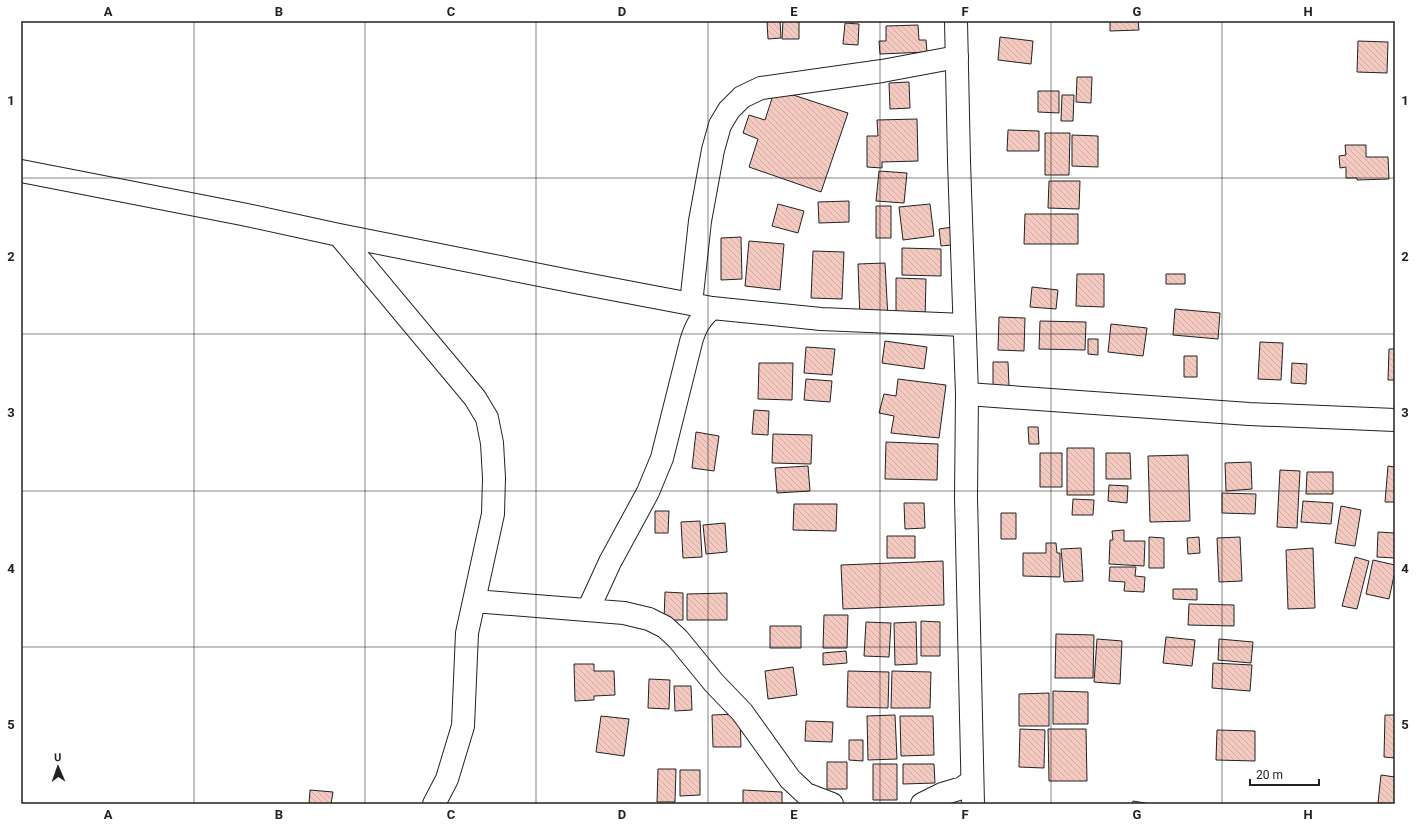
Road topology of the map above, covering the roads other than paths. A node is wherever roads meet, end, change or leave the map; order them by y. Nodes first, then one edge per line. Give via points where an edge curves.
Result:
1 (956, 21) edge
2 (957, 57) junction
3 (21, 171) edge
4 (339, 234) junction
5 (701, 306) junction
6 (964, 326) junction
7 (967, 394) junction
8 (1395, 420) edge
9 (474, 601) junction
10 (588, 610) junction
11 (971, 782) junction
12 (434, 804) edge
13 (832, 804) edge
14 (922, 804) edge
15 (972, 804) edge

1 - 2 street
2 - 5 street via 882,71 761,88 742,97 729,110 720,126 713,150 700,221
2 - 6 street
3 - 4 street
4 - 5 street
4 - 9 street via 475,398 487,418 492,443 493,514
5 - 6 street via 821,320
5 - 10 street via 703,315 694,332 662,458
6 - 7 street
7 - 8 street via 1249,414
7 - 11 street via 966,497
9 - 10 street
9 - 12 street via 468,634 463,726 447,779
10 - 13 street via 624,613 649,619 665,627 742,712 790,780 806,794
11 - 14 street
11 - 15 street

